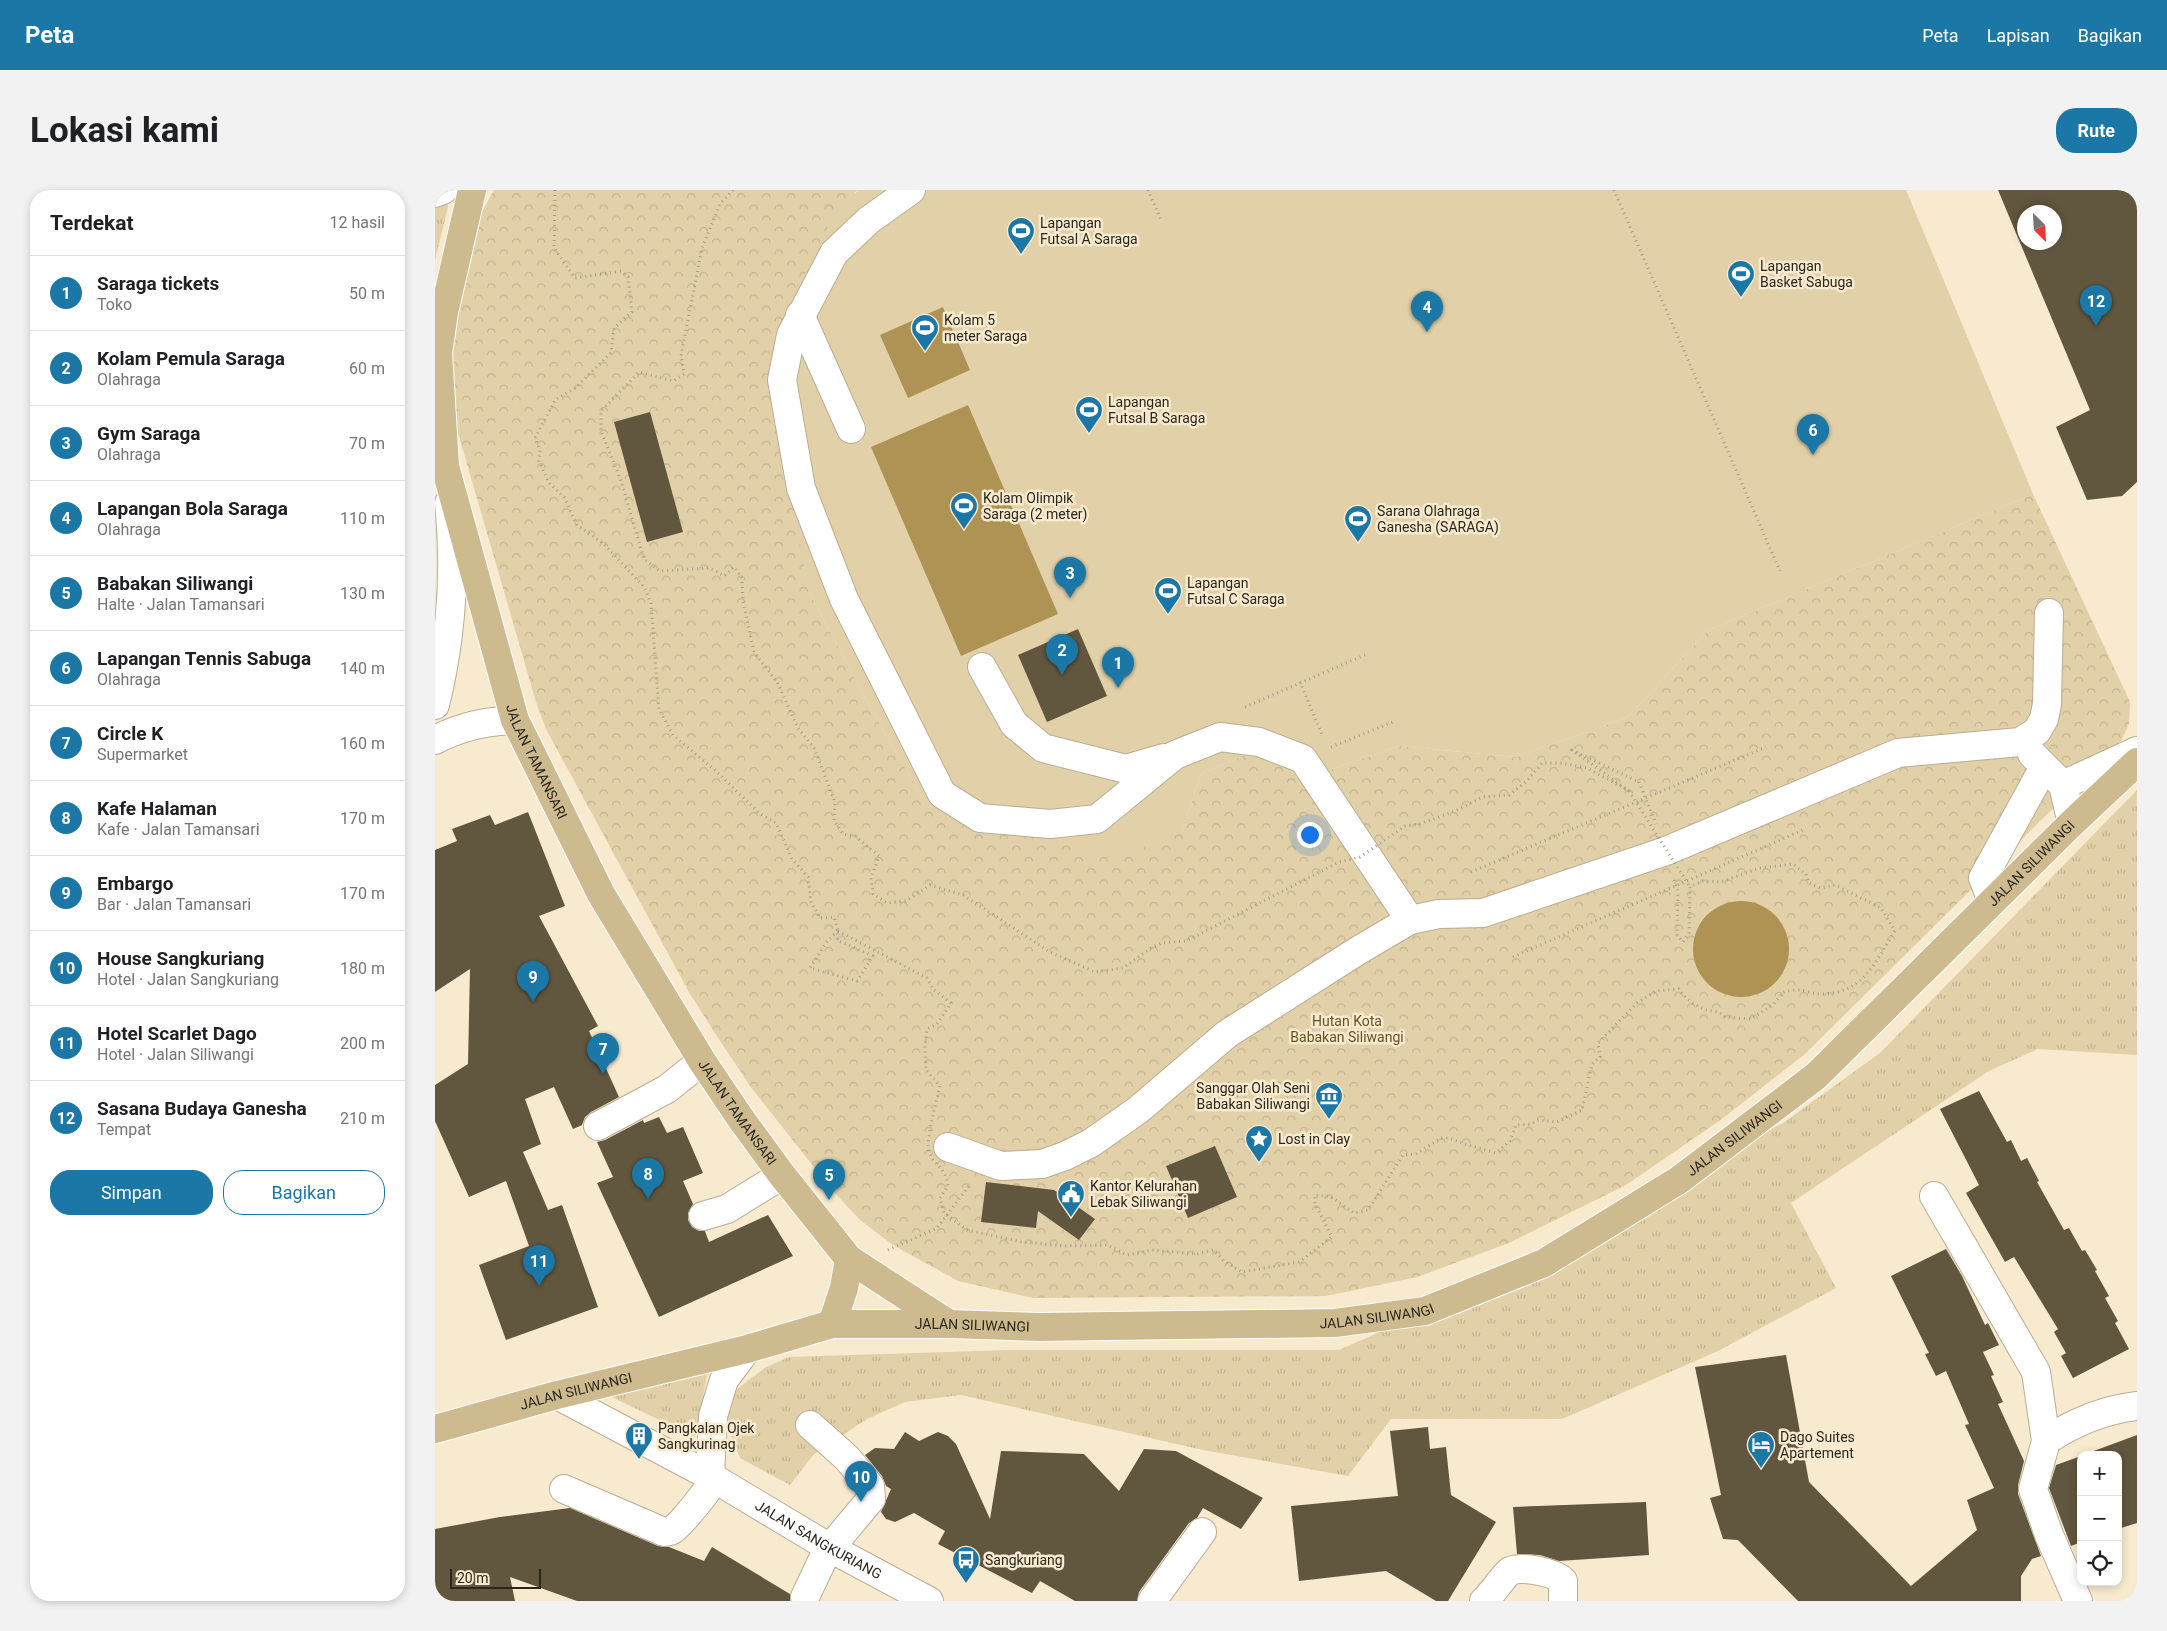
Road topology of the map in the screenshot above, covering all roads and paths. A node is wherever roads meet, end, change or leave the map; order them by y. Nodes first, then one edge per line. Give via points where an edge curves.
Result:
1 (443, 190) edge
2 (472, 190) edge
3 (555, 190) edge
4 (733, 190) edge
5 (911, 190) edge
6 (1148, 190) edge
7 (1614, 190) edge
8 (435, 193) edge
9 (1162, 222) dead end
10 (800, 315) junction
11 (436, 352) edge
12 (851, 430) dead end
13 (445, 466) junction
14 (1780, 571) dead end
15 (2049, 613) dead end
16 (1367, 654) dead end
17 (982, 667) dead end
18 (1300, 682) junction
19 (435, 705) edge
20 (1245, 707) dead end
21 (515, 720) junction
22 (1393, 722) dead end
23 (435, 740) edge
24 (1324, 740) dead end
25 (2020, 742) junction
26 (1766, 747) dead end
27 (1328, 748) dead end
28 (2137, 751) edge
29 (1175, 755) junction
30 (2137, 762) edge
31 (2054, 776) junction
32 (1639, 782) dead end
33 (1629, 790) junction
34 (1636, 802) junction
35 (2072, 823) junction
36 (1803, 830) dead end
37 (1471, 872) dead end
38 (1686, 880) junction
39 (1690, 887) junction
40 (1678, 891) dead end
41 (1993, 901) junction
42 (1410, 920) junction
43 (838, 931) junction
44 (1513, 957) dead end
45 (702, 1061) junction
46 (598, 1126) dead end
47 (948, 1147) dead end
48 (988, 1162) junction
49 (782, 1175) junction
50 (1934, 1196) dead end
51 (703, 1216) dead end
52 (883, 1252) dead end
53 (849, 1259) junction
54 (832, 1324) junction
55 (949, 1324) junction
56 (747, 1349) junction
57 (557, 1395) junction
58 (2137, 1406) edge
59 (811, 1425) dead end
60 (435, 1429) edge
61 (2046, 1441) junction
62 (712, 1478) junction
63 (564, 1489) dead end
64 (1202, 1532) dead end
65 (830, 1548) junction
66 (805, 1597) dead end
67 (1496, 1598) edge
68 (929, 1601) edge
69 (1152, 1601) edge
70 (1563, 1601) edge
71 (2078, 1601) edge

1 - 8 street
2 - 11 main road, JALAN TAMANSARI
3 - 43 path via 554,248 575,278 621,271 628,277 631,312 614,328 611,353 575,388 555,400 535,438 539,461 549,484 565,497 577,525 603,543 644,587 651,603 659,709 673,735 759,813 775,823 792,860 808,877 811,902 820,918 834,917
4 - 33 path, bridge via 720,204 702,248 681,356 684,374 673,381 639,372 601,410 601,431 621,481 644,559 660,571 710,568 724,576 734,567 742,578 743,601 754,652 777,682 798,728 815,748 835,802 834,820 843,834 855,836 879,856 871,878 873,894 887,903 906,901 930,885 963,895 1050,952 1095,972 1123,968 1161,943 1186,941 1339,862 1361,857 1405,826 1455,811 1483,797 1509,795 1542,763 1587,768
5 - 10 street via 869,220 835,253
6 - 9 path
7 - 14 path
10 - 12 street
10 - 29 street via 791,335 782,380 801,488 844,599 943,794 979,818 1051,824 1097,819
11 - 13 main road, JALAN TAMANSARI
13 - 19 street via 452,579 448,635
13 - 21 main road, JALAN TAMANSARI
15 - 25 street via 2044,719 2037,731
16 - 18 path
17 - 29 street via 1014,724 1043,748 1126,769
18 - 20 path
18 - 24 path
21 - 23 street via 491,720 468,725
21 - 45 main road, JALAN TAMANSARI via 601,894
22 - 27 path
25 - 31 street
25 - 42 street via 1898,753 1666,851 1483,913 1439,914
26 - 34 path, bridge
28 - 31 street
29 - 42 street via 1219,737 1259,742 1303,759
30 - 35 main road, JALAN SILIWANGI
31 - 35 street
31 - 41 street via 1983,878
32 - 33 path, bridge via 1572,750
33 - 34 path, bridge
34 - 37 path, bridge
34 - 38 path, bridge
35 - 41 main road, JALAN SILIWANGI
36 - 38 path, bridge
38 - 39 path, bridge
38 - 44 path, bridge
39 - 40 path, bridge via 1689,933 1683,942 1677,935
39 - 43 path, bridge via 1703,881 1719,882 1760,868 1793,864 1806,874 1809,883 1820,888 1835,885 1881,908 1895,931 1870,971 1853,988 1831,994 1799,990 1783,992 1774,1004 1751,1019 1725,1017 1719,1011 1706,1010 1683,996 1679,989 1656,991 1637,1003 1599,1044 1600,1057 1592,1064 1582,1110 1557,1122 1539,1120 1516,1126 1510,1141 1496,1153 1441,1138 1416,1154 1403,1155 1368,1210 1354,1213 1331,1197 1315,1195 1315,1204 1332,1237 1299,1262 1242,1272 1213,1250 1197,1254 1152,1250 1127,1255 1107,1245 1022,1242 967,1230 944,1213 941,1198 949,1186 947,1174 929,1152 940,1086 926,1070 925,1047 927,1029 937,1024 951,1003 933,989 927,978
41 - 55 main road, JALAN SILIWANGI via 1816,1076 1679,1180 1544,1263 1434,1308 1335,1323 1039,1327
42 - 48 street via 1227,1034 1139,1110 1091,1143 1042,1164 1001,1166
43 - 43 path via 837,940 873,956 857,981 810,968 828,940
45 - 46 street via 667,1090
45 - 49 main road, JALAN TAMANSARI
47 - 48 street
48 - 52 path via 937,1228
49 - 51 street via 727,1209
49 - 53 main road, JALAN TAMANSARI
50 - 61 street via 2036,1372
53 - 54 main road via 844,1288
53 - 55 main road, JALAN TAMANSARI
54 - 55 main road, JALAN SILIWANGI
54 - 56 main road, JALAN SILIWANGI
56 - 57 main road, JALAN SILIWANGI
56 - 62 street via 724,1380 713,1416
57 - 60 main road, JALAN SILIWANGI
57 - 62 street, JALAN SANGKURIANG
58 - 61 street via 2115,1409 2067,1427
59 - 65 street via 847,1458 870,1486 871,1499
61 - 71 street via 2033,1489
62 - 63 street via 704,1496 672,1530 664,1532
62 - 65 street, JALAN SANGKURIANG
64 - 69 street
65 - 66 street
65 - 68 street, JALAN SANGKURIANG
67 - 70 street via 1511,1571 1542,1571 1557,1575 1563,1581

